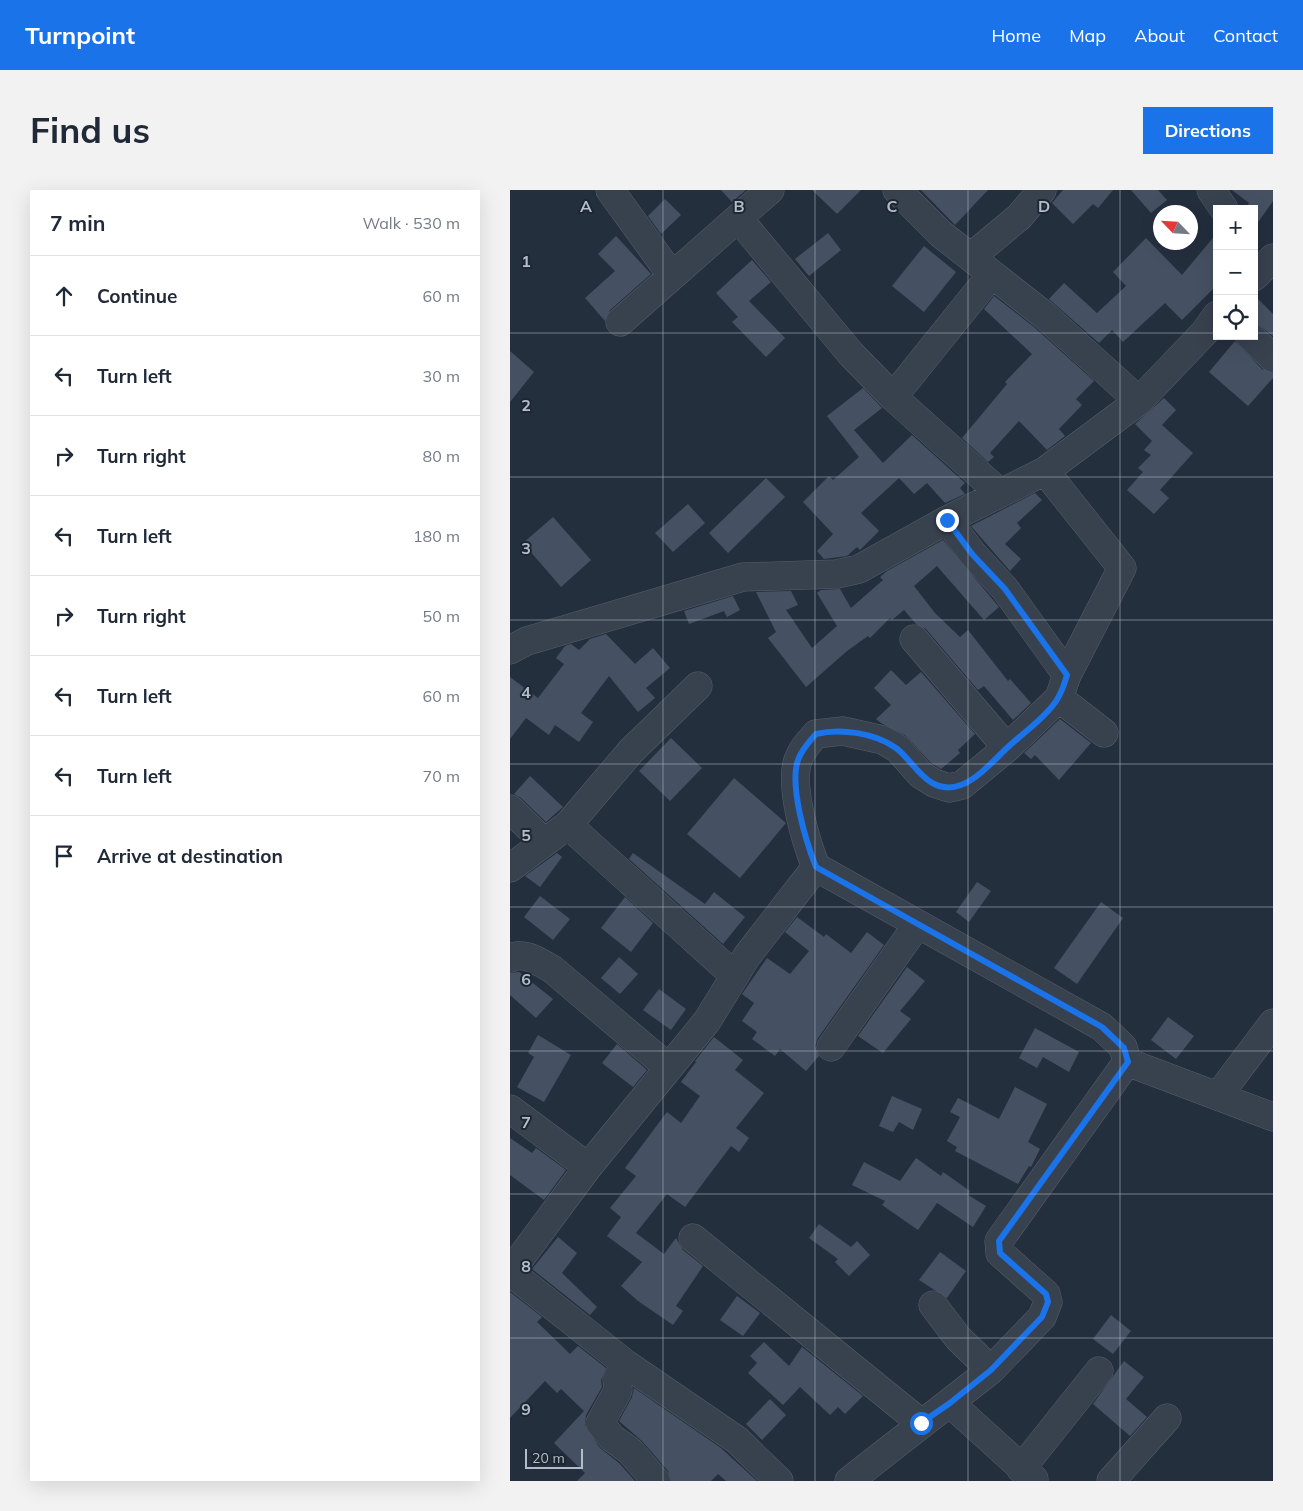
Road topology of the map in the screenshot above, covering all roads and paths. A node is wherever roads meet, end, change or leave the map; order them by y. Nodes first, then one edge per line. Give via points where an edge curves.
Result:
1 (610, 190) edge
2 (770, 190) edge
3 (897, 190) edge
4 (1042, 190) edge
5 (1210, 190) edge
6 (1221, 205) edge
7 (738, 218) junction
8 (971, 257) junction
9 (992, 274) junction
10 (672, 276) junction
11 (1213, 321) edge
12 (620, 322) dead end
13 (1254, 340) edge
14 (1273, 358) edge
15 (893, 397) junction
16 (1139, 401) junction
17 (1045, 471) junction
18 (1000, 493) junction
19 (947, 520) junction
20 (914, 640) dead end
21 (510, 650) edge
22 (698, 686) dead end
23 (1063, 686) junction
24 (1104, 733) dead end
25 (1006, 748) junction
26 (510, 809) edge
27 (568, 825) junction
28 (544, 842) junction
29 (816, 867) junction
30 (510, 868) edge
31 (917, 925) junction
32 (510, 958) edge
33 (735, 976) junction
34 (1273, 1023) edge
35 (831, 1046) dead end
36 (1128, 1062) junction
37 (669, 1068) junction
38 (1218, 1096) junction
39 (510, 1109) edge
40 (1273, 1117) edge
41 (588, 1168) junction
42 (693, 1238) dead end
43 (510, 1272) edge
44 (933, 1305) dead end
45 (626, 1364) junction
46 (991, 1370) junction
47 (1099, 1370) dead end
48 (950, 1403) junction
49 (1167, 1418) dead end
50 (921, 1423) junction
51 (1028, 1475) edge
52 (656, 1481) edge
53 (779, 1481) edge
54 (849, 1481) edge
55 (1110, 1481) edge

1 - 10 street
2 - 7 street
3 - 8 street via 941,234
4 - 8 street via 1019,217
5 - 6 street
7 - 10 street
7 - 15 street via 851,354
8 - 9 street
9 - 15 street
9 - 16 street via 1044,315
10 - 12 street
11 - 16 street
13 - 14 street
15 - 18 street
16 - 17 street
17 - 18 street
17 - 23 street via 1122,568
18 - 19 street
19 - 21 street via 859,569 837,574 742,577 527,640
19 - 23 street via 972,554 1005,589
20 - 25 street
22 - 27 street via 632,751
23 - 24 street
23 - 25 street
25 - 29 street via 962,785 949,788 920,774 898,749 883,740 843,731 816,734 804,747 796,778 806,844
26 - 28 street
27 - 28 street
27 - 33 street
28 - 30 street
29 - 31 street
29 - 33 street
31 - 35 street
31 - 36 street via 1102,1027 1124,1048
32 - 37 street via 516,955 531,958 552,969
33 - 37 street via 707,1022
34 - 38 street
36 - 38 street
36 - 46 street via 999,1241 1000,1253 1046,1294 1048,1302 1042,1317
37 - 41 street
38 - 40 street
39 - 41 street
41 - 43 street
42 - 50 street
43 - 45 street
44 - 46 street via 958,1338
45 - 52 street via 617,1379 618,1390 600,1423
45 - 53 street via 736,1440
46 - 48 street
47 - 51 street
48 - 50 street
48 - 51 street
49 - 55 street
50 - 54 street

